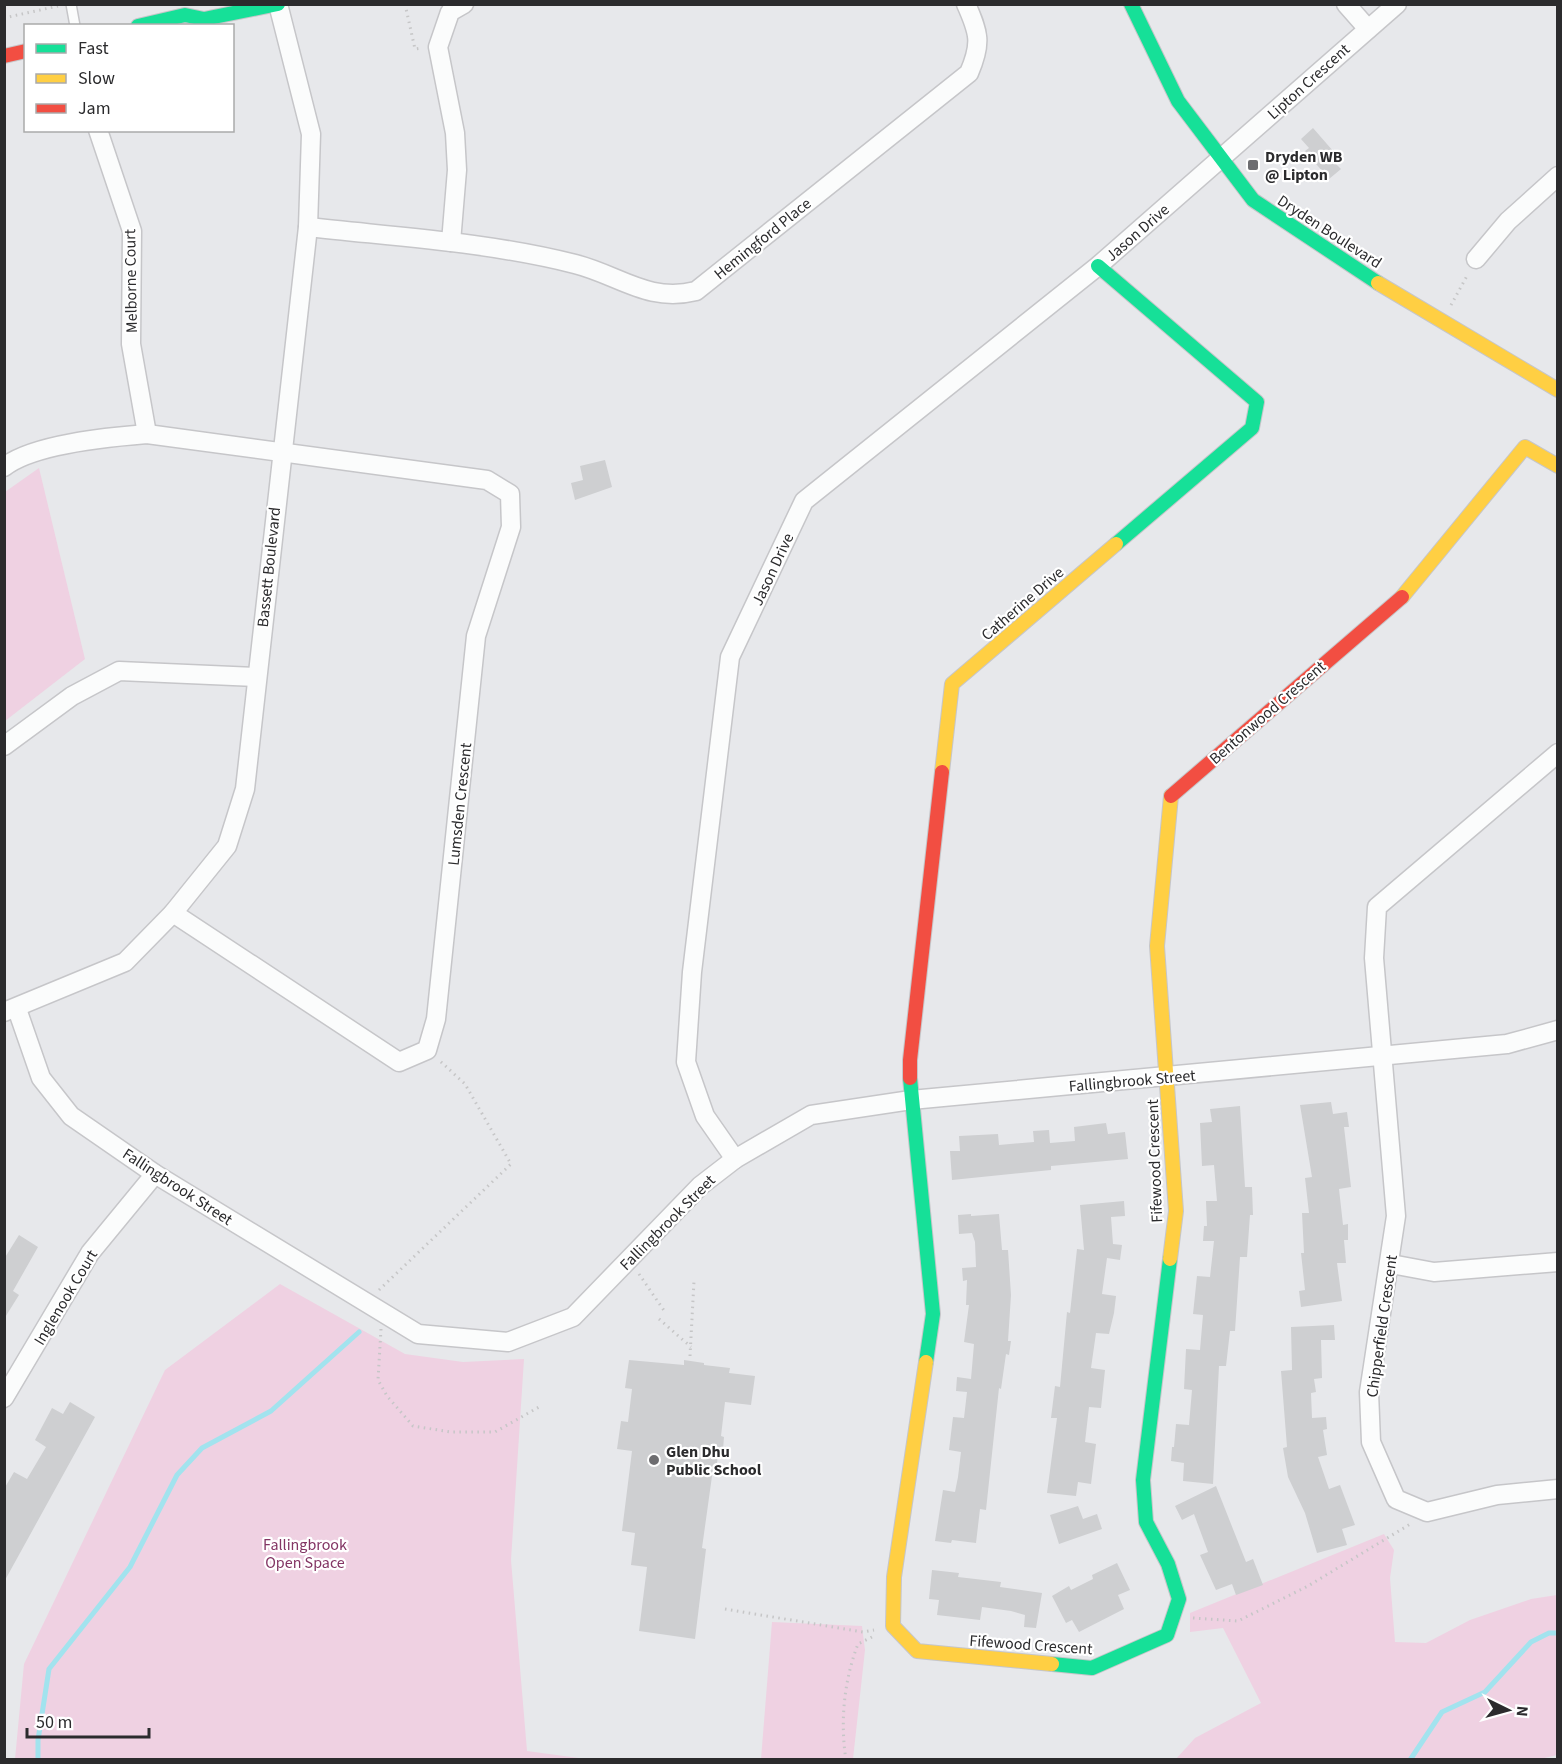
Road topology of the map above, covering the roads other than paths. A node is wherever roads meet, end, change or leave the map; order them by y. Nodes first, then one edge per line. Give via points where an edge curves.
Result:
1 (71, 4) edge
2 (195, 4) edge
3 (278, 4) edge
4 (464, 4) edge
5 (966, 4) edge
6 (1131, 4) edge
7 (1346, 4) edge
8 (1398, 4) edge
9 (185, 15) junction
10 (75, 24) edge
11 (147, 24) edge
12 (1368, 28) junction
13 (24, 51) edge
14 (4, 56) edge
15 (99, 132) edge
16 (1221, 159) junction
17 (1557, 176) edge
18 (308, 227) junction
19 (451, 242) junction
20 (1476, 259) road end
21 (1098, 266) junction
22 (1557, 390) edge
23 (147, 434) junction
24 (281, 452) junction
25 (1557, 466) edge
26 (4, 467) edge
27 (256, 677) junction
28 (4, 746) edge
29 (1557, 753) edge
30 (172, 913) junction
31 (11, 1010) edge
32 (1557, 1030) edge
33 (1383, 1055) junction
34 (1166, 1077) junction
35 (911, 1100) junction
36 (735, 1159) junction
37 (155, 1174) junction
38 (1557, 1262) edge
39 (1391, 1264) junction
40 (4, 1398) edge
41 (1557, 1489) edge

1 - 10 lane
2 - 9 street
3 - 9 street via 204,19
3 - 18 street, Bassett Boulevard via 311,134
4 - 19 street via 450,12 438,47 456,142
5 - 19 street, Hemingford Place via 978,31 978,51 969,73 696,291 675,296 648,292 575,264
6 - 16 street, Dryden Boulevard via 1178,101
7 - 12 street
8 - 12 street, Lipton Crescent
9 - 11 street
12 - 16 street, Lipton Crescent
13 - 14 street
15 - 23 street, Melborne Court via 132,231 131,344
16 - 21 street, Jason Drive
16 - 22 street, Dryden Boulevard via 1253,200 1442,322
17 - 20 street via 1508,221
18 - 19 street, Hemingford Place
18 - 24 street, Bassett Boulevard
21 - 35 street, Catherine Drive via 1257,402 1252,428 952,684 910,1060
21 - 36 street, Jason Drive via 804,501 730,657 692,972 686,1062 705,1116
23 - 24 street
23 - 26 street via 108,437 18,456
24 - 27 street, Bassett Boulevard
24 - 30 street, Lumsden Crescent via 487,480 510,494 511,527 476,636 436,1019 427,1050 399,1062
25 - 34 street, Bentonwood Crescent via 1525,447 1411,589 1171,795 1157,946
27 - 28 street via 119,671 72,696
27 - 30 street, Bassett Boulevard via 246,789 227,846
29 - 33 street via 1377,907 1374,958
30 - 31 street, Bassett Boulevard via 125,962
31 - 37 street, Fallingbrook Street via 41,1078 71,1116
32 - 33 street, Fallingbrook Street via 1507,1044
33 - 34 street, Fallingbrook Street
33 - 39 street, Chipperfield Crescent via 1396,1216
34 - 35 street, Fallingbrook Street
34 - 35 street, Fifewood Crescent via 1176,1211 1143,1480 1146,1522 1168,1564 1179,1599 1167,1635 1092,1668 917,1651 893,1626 894,1577 933,1314
35 - 36 street, Fallingbrook Street via 811,1115
36 - 37 street, Fallingbrook Street via 700,1186 573,1317 507,1342 417,1334
37 - 40 street, Inglenook Court via 90,1253
38 - 39 street via 1434,1272
39 - 41 street, Chipperfield Crescent via 1369,1392 1371,1442 1396,1498 1427,1512 1497,1495

